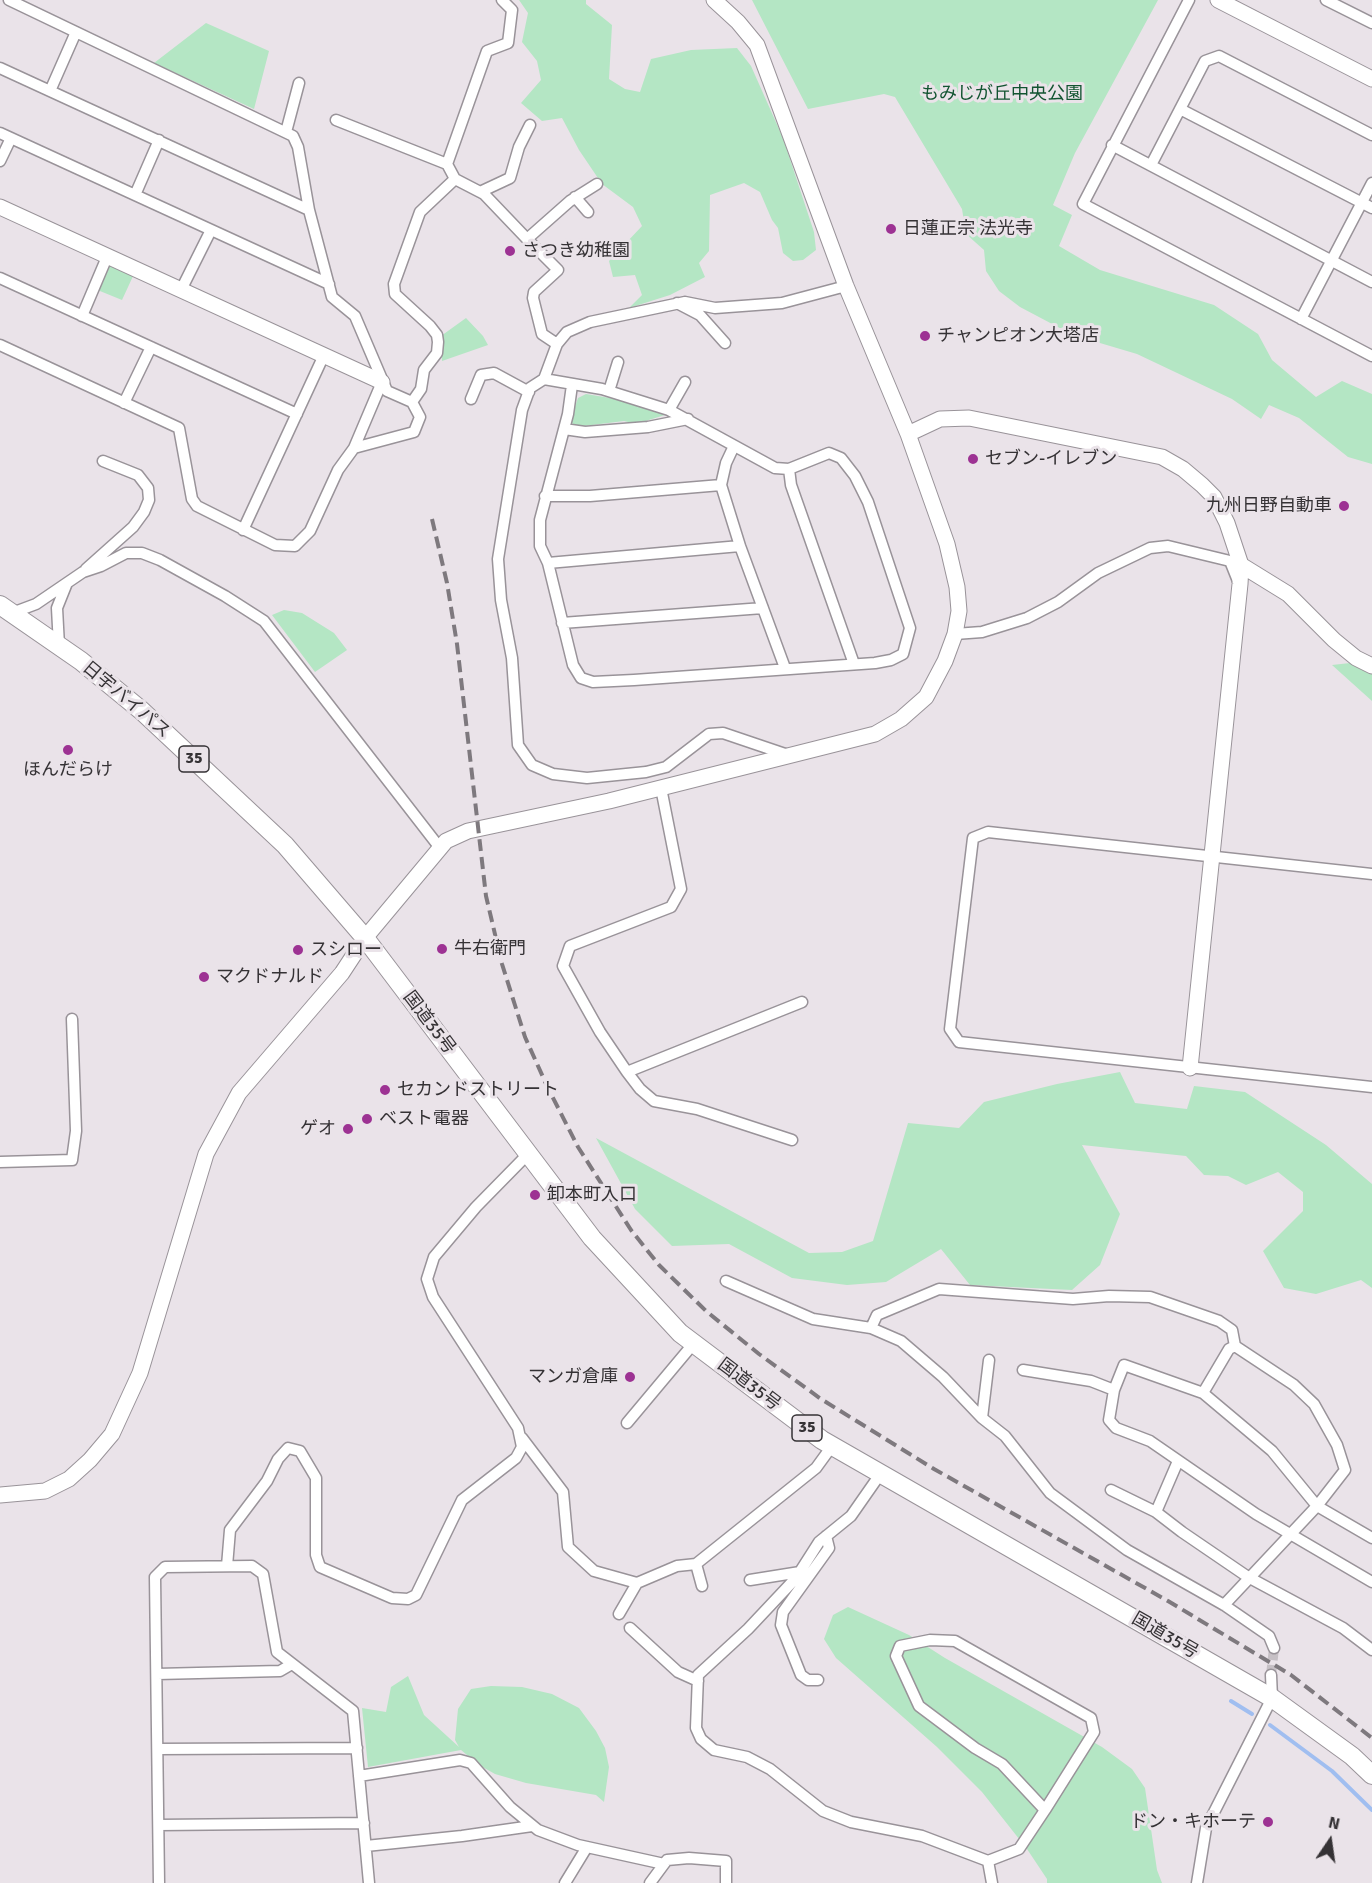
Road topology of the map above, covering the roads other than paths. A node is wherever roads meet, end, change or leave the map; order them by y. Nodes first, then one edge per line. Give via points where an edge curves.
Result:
1 (9, 0) edge
2 (502, 0) edge
3 (714, 0) edge
4 (1189, 0) edge
5 (1218, 0) edge
6 (1326, 0) edge
7 (1372, 23) edge
8 (76, 32) junction
9 (0, 68) edge
10 (1372, 79) edge
11 (299, 83) dead end
12 (50, 91) junction
13 (1180, 109) junction
14 (336, 120) dead end
15 (530, 125) dead end
16 (285, 132) junction
17 (0, 133) edge
18 (1372, 135) edge
19 (11, 138) junction
20 (159, 140) junction
21 (1112, 145) junction
22 (0, 160) edge
23 (447, 164) junction
24 (1151, 165) junction
25 (455, 179) junction
26 (1372, 183) edge
27 (597, 184) dead end
28 (480, 192) junction
29 (135, 195) junction
30 (575, 197) junction
31 (1367, 205) edge
32 (0, 207) edge
33 (309, 210) junction
34 (588, 212) dead end
35 (211, 230) junction
36 (527, 239) junction
37 (107, 256) junction
38 (1331, 262) junction
39 (0, 278) edge
40 (1372, 282) edge
41 (329, 284) junction
42 (846, 286) junction
43 (181, 290) junction
44 (676, 303) junction
45 (82, 316) junction
46 (1301, 319) junction
47 (725, 343) dead end
48 (557, 344) junction
49 (0, 345) edge
50 (151, 347) junction
51 (324, 355) junction
52 (1372, 356) edge
53 (618, 362) dead end
54 (544, 379) junction
55 (382, 382) junction
56 (685, 382) dead end
57 (572, 385) junction
58 (609, 391) junction
59 (529, 392) junction
60 (471, 399) dead end
61 (412, 402) junction
62 (124, 403) junction
63 (669, 410) junction
64 (297, 414) junction
65 (688, 419) junction
66 (564, 429) junction
67 (908, 434) junction
68 (734, 446) junction
69 (354, 448) junction
70 (103, 461) dead end
71 (789, 469) junction
72 (721, 485) junction
73 (545, 496) junction
74 (243, 530) junction
75 (740, 546) junction
76 (548, 563) junction
77 (1240, 565) junction
78 (83, 572) junction
79 (67, 583) junction
80 (1240, 584) junction
81 (763, 608) junction
82 (6, 609) edge
83 (562, 623) junction
84 (955, 634) junction
85 (59, 646) junction
86 (854, 664) junction
87 (1372, 666) edge
88 (785, 668) junction
89 (792, 756) junction
90 (661, 788) junction
91 (440, 848) junction
92 (1212, 858) junction
93 (1372, 874) edge
94 (365, 938) junction
95 (802, 1002) dead end
96 (72, 1019) dead end
97 (1190, 1068) junction
98 (627, 1072) junction
99 (1372, 1087) edge
100 (792, 1140) dead end
101 (528, 1154) junction
102 (0, 1162) edge
103 (726, 1281) dead end
104 (871, 1328) junction
105 (694, 1343) junction
106 (1235, 1346) junction
107 (989, 1360) dead end
108 (1023, 1370) dead end
109 (1114, 1390) junction
110 (1203, 1393) junction
111 (982, 1418) junction
112 (627, 1423) dead end
113 (522, 1438) junction
114 (832, 1446) junction
115 (1178, 1461) junction
116 (880, 1473) junction
117 (1111, 1490) dead end
118 (0, 1495) edge
119 (1317, 1506) junction
120 (1156, 1512) junction
121 (1288, 1534) junction
122 (826, 1536) junction
123 (1372, 1538) edge
124 (696, 1564) junction
125 (227, 1566) junction
126 (800, 1572) junction
127 (1248, 1577) junction
128 (750, 1580) dead end
129 (1372, 1582) edge
130 (638, 1583) junction
131 (702, 1586) dead end
132 (1224, 1605) junction
133 (619, 1614) dead end
134 (630, 1628) dead end
135 (1274, 1648) dead end
136 (1372, 1650) edge
137 (292, 1664) junction
138 (157, 1674) junction
139 (1271, 1675) tunnel mouth
140 (818, 1680) dead end
141 (698, 1681) junction
142 (1272, 1698) junction
143 (357, 1748) junction
144 (158, 1749) junction
145 (1372, 1775) edge
146 (359, 1776) junction
147 (1045, 1810) junction
148 (364, 1823) junction
149 (159, 1826) junction
150 (532, 1826) junction
151 (366, 1846) junction
152 (587, 1847) junction
153 (987, 1862) junction
154 (664, 1864) junction
155 (159, 1883) edge
156 (369, 1883) edge
157 (565, 1883) edge
158 (650, 1883) edge
159 (726, 1883) edge
160 (992, 1883) edge
161 (1197, 1883) edge

1 - 8 street
2 - 23 street via 512,10 508,43 487,51
3 - 42 street via 756,45
4 - 21 street
5 - 10 street
6 - 7 street
8 - 12 street
8 - 16 street
9 - 12 street
11 - 16 street
12 - 20 street
13 - 18 street via 1205,60 1219,56
13 - 24 street
13 - 31 street
14 - 23 street
15 - 28 street via 510,178
16 - 33 street via 293,136 298,147
17 - 19 street
19 - 22 street
19 - 29 street
20 - 29 street
20 - 33 street
21 - 24 street
21 - 46 street via 1083,204
23 - 25 street
24 - 38 street
25 - 28 street
25 - 61 street via 420,212 394,284 395,294 437,335 437,353 424,370 421,389
26 - 31 street
27 - 30 street
28 - 36 street
29 - 35 street
30 - 34 street
30 - 36 street
31 - 38 street
32 - 37 street
33 - 41 street
35 - 41 street
35 - 43 street
36 - 48 street via 558,270 534,292 533,298 542,334
37 - 43 street
37 - 45 street
38 - 40 street
38 - 46 street
39 - 45 street
41 - 55 street via 332,297 356,316
42 - 44 street via 782,303 715,308
42 - 67 street
43 - 51 street
44 - 47 street via 700,315
44 - 48 street via 590,322 567,332
45 - 50 street
46 - 52 street
48 - 54 street
49 - 62 street
50 - 62 street
50 - 64 street
51 - 55 street
51 - 64 street
53 - 58 street
54 - 57 street
54 - 59 street
55 - 61 street via 387,391
55 - 69 street
56 - 63 street
57 - 58 street
57 - 66 street
58 - 63 street
59 - 60 street via 494,373 482,375
59 - 89 street via 522,410 498,559 512,658 518,744 524,755 532,765 553,774 587,778 666,767 709,734 723,733
61 - 69 street via 420,417 414,432
62 - 74 street via 180,428 192,499 197,507
63 - 65 street
64 - 74 street
65 - 66 street via 648,427 585,432
65 - 68 street
66 - 73 street
67 - 77 street via 940,419 969,418 1162,457 1183,469 1214,497
67 - 84 street via 947,544 957,587 959,611
68 - 71 street via 769,465
68 - 72 street
69 - 74 street via 302,541 286,547 275,545
70 - 78 street via 138,475 148,488 149,500 133,527
71 - 86 street
71 - 86 street via 829,453 841,458 855,476 868,502 910,628 903,654 891,660
72 - 73 street
72 - 75 street
73 - 76 street via 540,546
75 - 76 street
75 - 81 street
76 - 83 street
77 - 80 street
77 - 87 street via 1288,594 1334,640
78 - 79 street
78 - 91 street via 126,553 142,553 264,621
79 - 82 street via 36,603
79 - 85 street via 57,608
80 - 84 street via 1230,561 1168,546 1150,548 1098,573 1058,603 1027,618 982,632
80 - 92 street
81 - 83 street
81 - 88 street
82 - 85 highway, 日宇バイパス / 35
83 - 88 street via 573,665 581,678 593,682
84 - 89 street via 926,697 902,719 875,734
85 - 94 highway, 日宇バイパス / 35 via 142,711 285,845
86 - 88 street
89 - 90 street
90 - 91 street via 468,831
90 - 98 street via 681,889 671,908 570,946 563,966
91 - 94 street
92 - 93 street
92 - 97 street
92 - 97 street via 988,832 973,837 950,1029 959,1042
94 - 101 highway, 国道35号 / 35
94 - 118 street via 342,973 239,1093 207,1154 140,1373 112,1434 69,1479 45,1491
95 - 98 street
96 - 102 street via 76,1131 72,1160
97 - 99 street
98 - 100 street via 654,1101 697,1109
101 - 105 highway, 国道35号 / 35 via 592,1238 680,1333
101 - 113 street via 434,1257 427,1279 433,1297
103 - 104 street via 813,1319
104 - 106 street via 876,1316 939,1289 1073,1299 1150,1298 1219,1321 1232,1330
104 - 111 street via 901,1341
105 - 112 street
105 - 114 highway, 国道35号 / 35
106 - 110 street via 1229,1349
106 - 119 street via 1294,1385 1314,1404 1327,1426 1345,1470
107 - 111 street
108 - 109 street via 1091,1381
109 - 110 street via 1124,1365
109 - 115 street via 1109,1420 1116,1428 1150,1442
110 - 119 street via 1272,1451
111 - 132 street via 1005,1436 1050,1493 1127,1550
113 - 125 street via 516,1458 462,1500 416,1595 408,1599 392,1598 320,1567 316,1555 316,1478 300,1450 288,1448 278,1458 267,1481 230,1530
113 - 130 street via 563,1492 568,1547 594,1571
114 - 116 highway, 国道35号 / 35
114 - 124 street via 816,1468
115 - 120 street
115 - 121 street
116 - 122 street via 851,1516
116 - 142 highway, 国道35号 / 35
117 - 120 street
119 - 121 street
119 - 123 street
120 - 127 street
121 - 127 street
121 - 129 street
122 - 126 street
122 - 140 street via 830,1548 783,1612 781,1625 801,1675
124 - 130 street via 677,1566
124 - 131 street
125 - 137 street via 252,1566 263,1574 277,1652
125 - 138 street via 165,1567 155,1576
126 - 128 street
126 - 141 street via 748,1629 698,1675
127 - 132 street
127 - 136 street via 1343,1628
130 - 133 street
132 - 135 street via 1269,1636
134 - 141 street via 678,1672
137 - 138 street via 280,1671
137 - 143 street via 353,1711
138 - 144 street
139 - 142 street
141 - 153 street via 696,1728 701,1739 714,1750 747,1757 770,1768 832,1815 922,1836
142 - 145 highway, 国道35号 / 35
142 - 161 street via 1206,1828
143 - 144 street
143 - 146 street
144 - 149 street
146 - 148 street
146 - 150 street via 460,1760 471,1763
147 - 147 street via 1094,1732 1091,1718 955,1641 930,1640 900,1646 896,1656 919,1706 1002,1764
147 - 153 street via 1019,1849
148 - 149 street
148 - 151 street
149 - 155 street
150 - 151 street
150 - 152 street
151 - 156 street
152 - 154 street
152 - 157 street
153 - 160 street
154 - 158 street
154 - 159 street via 667,1860 689,1858 726,1861

